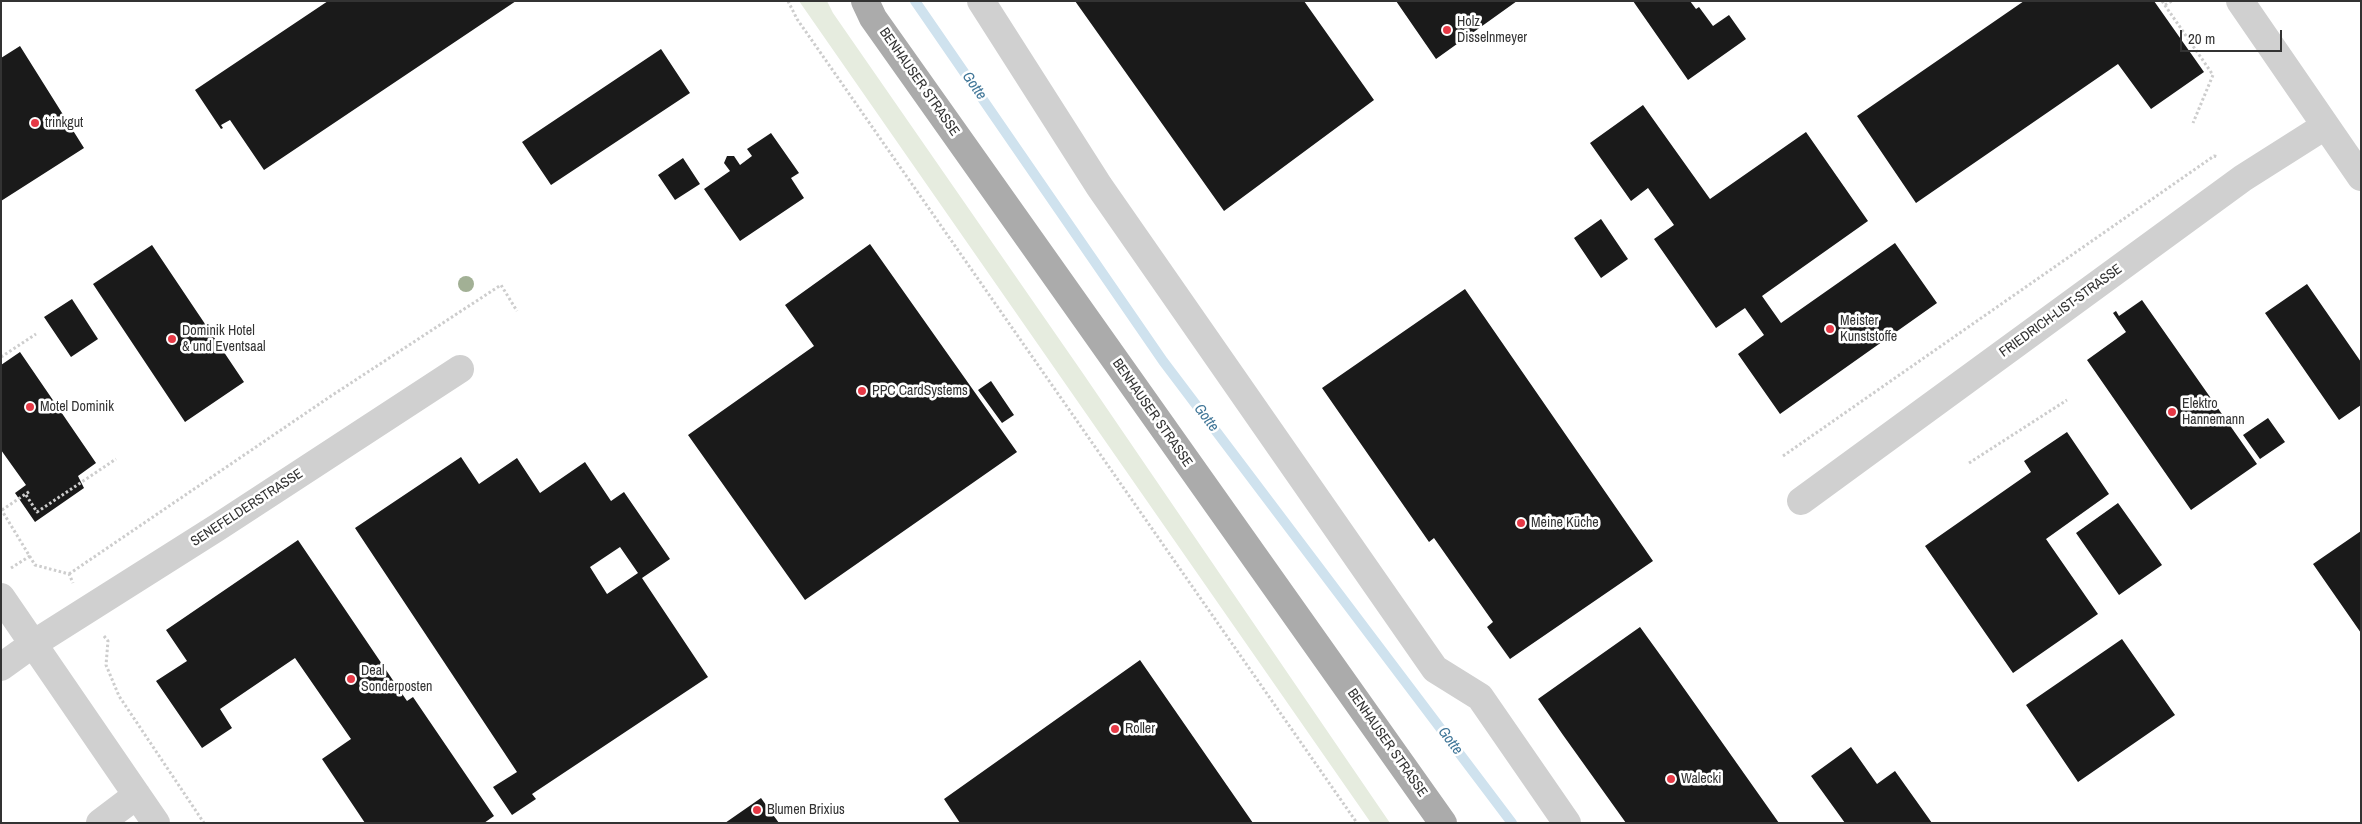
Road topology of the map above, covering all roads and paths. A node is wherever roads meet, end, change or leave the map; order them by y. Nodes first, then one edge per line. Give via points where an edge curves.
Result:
1 (788, 1) edge
2 (865, 1) edge
3 (980, 1) edge
4 (2172, 1) edge
5 (2240, 1) edge
6 (2164, 3) edge
7 (2193, 123) dead end
8 (2325, 126) junction
9 (2222, 158) dead end
10 (2361, 177) edge
11 (517, 310) dead end
12 (36, 334) dead end
13 (1, 357) edge
14 (460, 369) dead end
15 (2067, 400) dead end
16 (1784, 456) dead end
17 (116, 459) dead end
18 (1969, 463) dead end
19 (30, 492) dead end
20 (26, 495) junction
21 (1801, 501) dead end
22 (2, 510) edge
23 (30, 556) junction
24 (8, 569) dead end
25 (68, 574) junction
26 (1, 597) edge
27 (88, 609) junction
28 (33, 644) junction
29 (1, 667) edge
30 (137, 795) junction
31 (100, 823) edge
32 (156, 823) edge
33 (204, 823) edge
34 (1357, 823) edge
35 (1443, 823) edge
36 (1567, 823) edge

1 - 34 path
2 - 35 main road, BENHAUSER STRASSE via 873,18
3 - 36 street via 1099,186 1436,669 1480,697
4 - 6 path
5 - 8 street
6 - 7 path via 2213,75
8 - 10 street
8 - 21 street, FRIEDRICH-LIST-STRASSE via 2243,178
9 - 16 path via 2214,156
11 - 25 path via 501,284
12 - 13 path
14 - 27 street, SENEFELDERSTRASSE
15 - 18 path
17 - 20 path via 37,512
19 - 20 path
20 - 22 path
22 - 23 path
23 - 24 path
23 - 25 path via 35,565
25 - 27 path
26 - 28 street
27 - 28 street, SENEFELDERSTRASSE
27 - 33 path via 108,641 106,665 119,696
28 - 29 street, SENEFELDERSTRASSE
28 - 30 street
30 - 31 street
30 - 32 street

